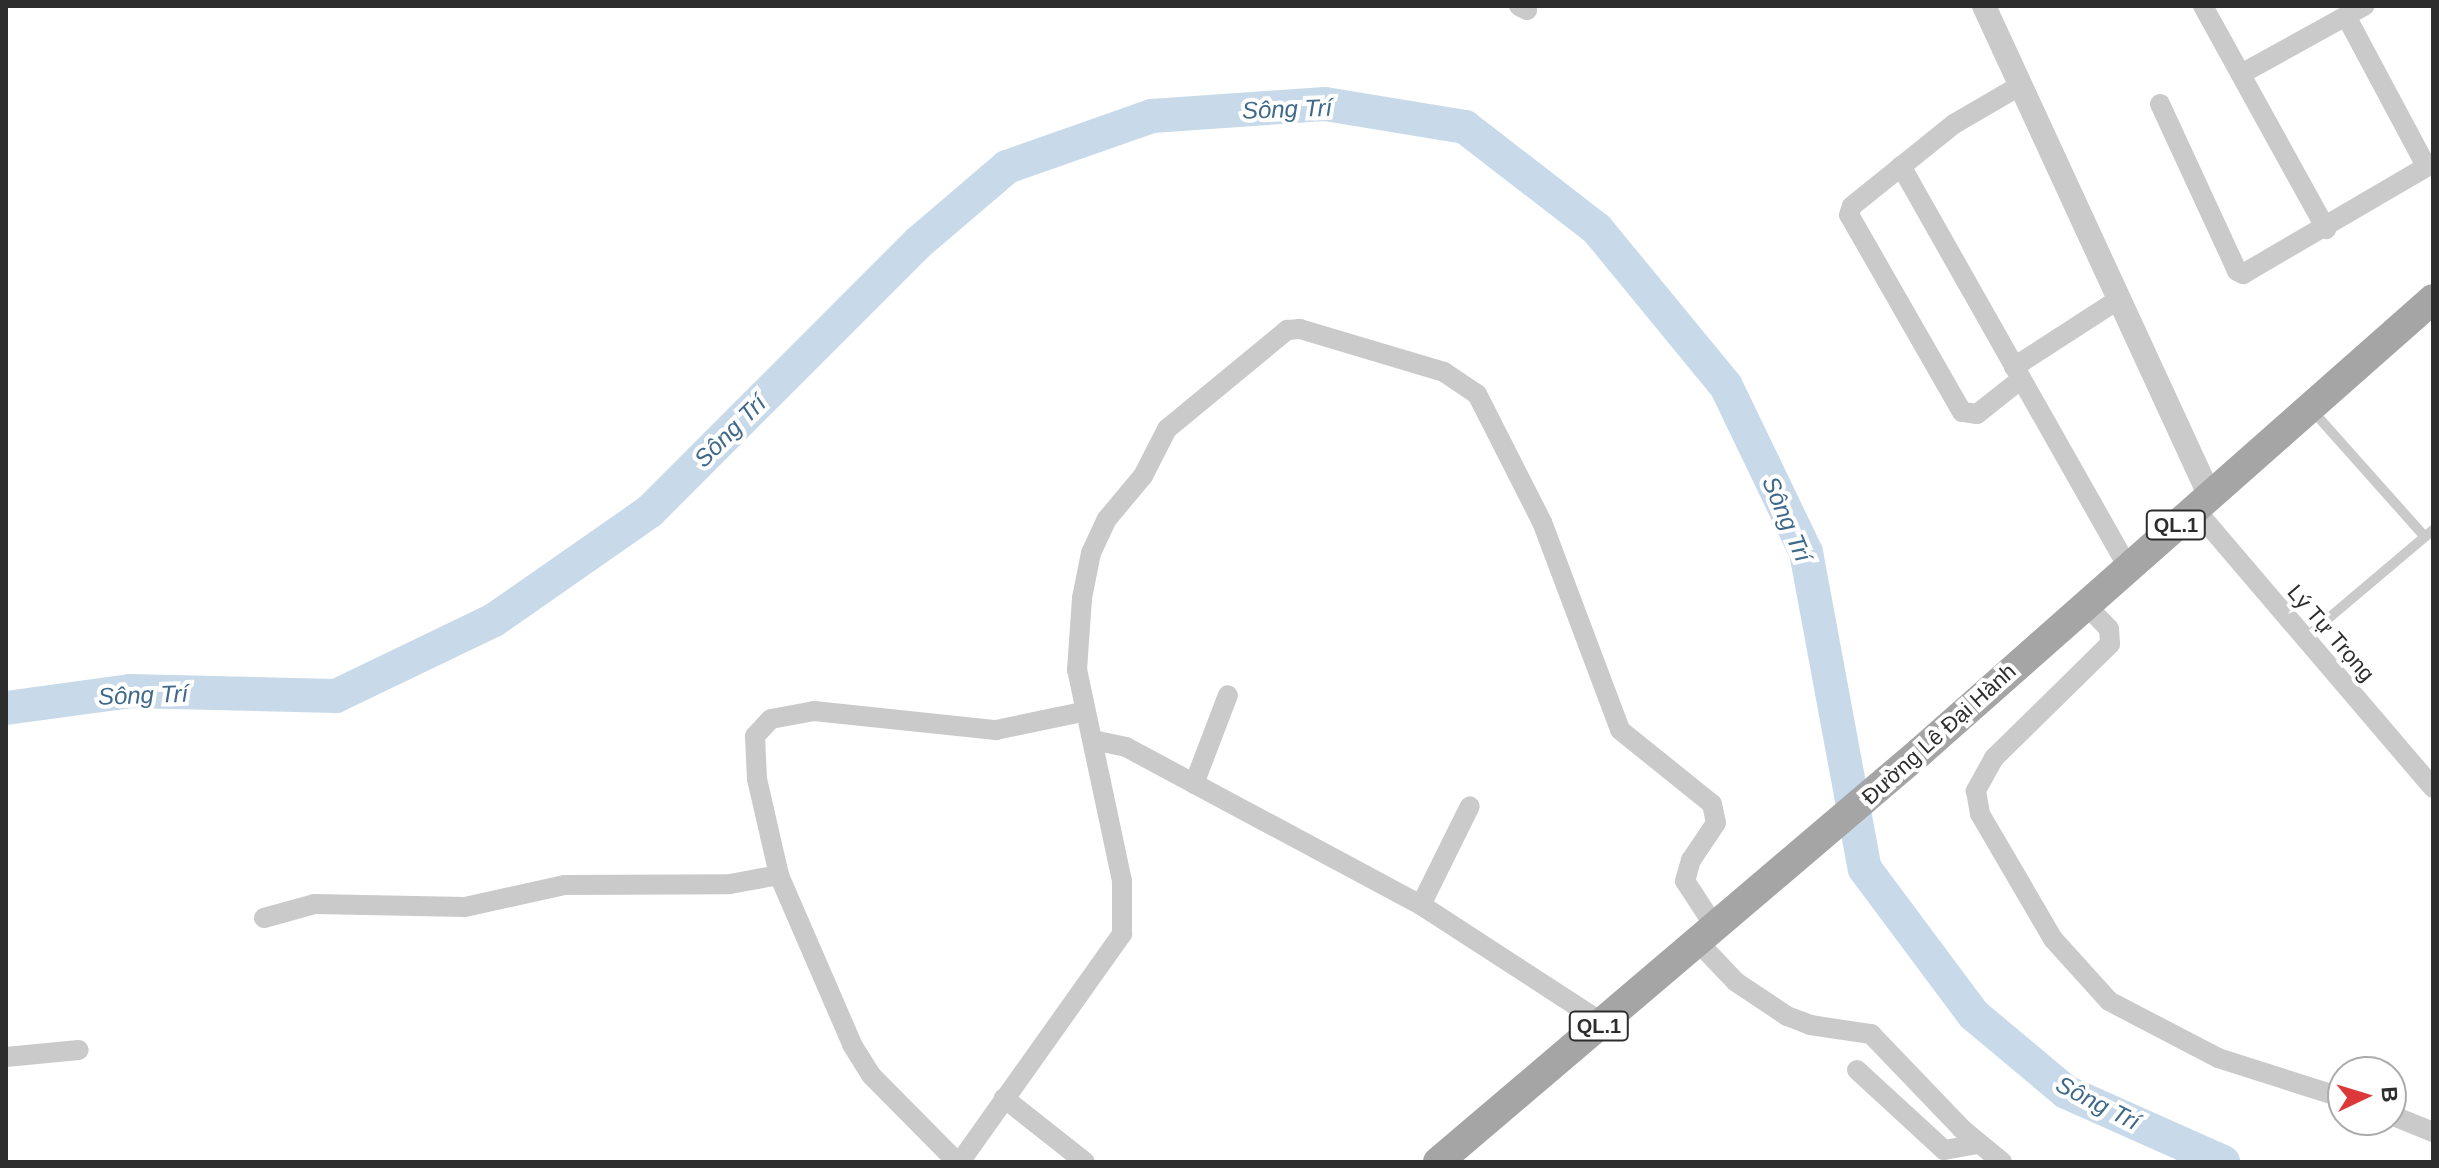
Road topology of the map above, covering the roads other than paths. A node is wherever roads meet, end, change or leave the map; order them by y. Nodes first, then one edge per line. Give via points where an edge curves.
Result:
1 (1984, 6) edge
2 (2203, 6) edge
3 (2355, 11) edge
4 (2241, 74) junction
5 (2021, 85) junction
6 (2160, 104) dead end
7 (2430, 165) edge
8 (1901, 166) junction
9 (2326, 229) junction
10 (2119, 299) junction
11 (2433, 299) edge
12 (2017, 373) junction
13 (2310, 407) junction
14 (2202, 501) junction
15 (2429, 534) edge
16 (2128, 568) junction
17 (2086, 605) junction
18 (2304, 639) junction
19 (1228, 695) dead end
20 (1082, 712) junction
21 (1093, 740) junction
22 (1194, 784) junction
23 (2433, 788) edge
24 (1470, 806) dead end
25 (779, 875) junction
26 (1421, 905) junction
27 (264, 918) dead end
28 (1706, 935) junction
29 (1603, 1023) junction
30 (79, 1050) dead end
31 (6, 1057) edge
32 (1857, 1070) dead end
33 (2327, 1093) edge
34 (1004, 1098) junction
35 (2407, 1121) edge
36 (2433, 1132) edge
37 (1979, 1144) junction
38 (958, 1162) edge
39 (1085, 1162) edge
40 (1438, 1162) edge
41 (2002, 1162) edge

1 - 5 street
2 - 4 street
3 - 4 street
3 - 7 street
4 - 9 street
5 - 8 street via 1954,124
5 - 10 street
6 - 9 street via 2237,271 2252,273
7 - 9 street
8 - 12 street
8 - 12 street via 1852,206 1852,225 1962,412 1977,414
10 - 12 street
10 - 14 street
11 - 13 main road, Đường Lê Đại Hành / QL.1
12 - 16 street
13 - 14 main road, Đường Lê Đại Hành / QL.1
13 - 15 lane
14 - 16 main road, Đường Lê Đại Hành / QL.1
14 - 18 street, Lý Tự Trọng
15 - 18 lane
16 - 17 main road, Đường Lê Đại Hành / QL.1
17 - 28 main road, Đường Lê Đại Hành / QL.1
17 - 33 street via 2109,629 2110,644 1994,758 1976,791 1980,814 2053,939 2109,1001 2218,1058
18 - 23 street, Lý Tự Trọng
19 - 22 street
20 - 21 street
20 - 25 street via 996,730 846,710 771,719 755,736 754,752
20 - 28 street via 1079,622 1091,553 1107,519 1143,476 1176,418 1218,392 1287,330 1300,329 1444,372 1477,394 1503,441 1542,522 1620,730 1712,804 1716,823 1691,860 1685,881
21 - 22 street via 1126,747
21 - 34 street via 1124,891 1122,934
22 - 26 street
24 - 26 street
25 - 27 street via 730,884 565,885 465,907 314,904
25 - 38 street via 857,1053 871,1075
26 - 29 street
28 - 29 main road, Đường Lê Đại Hành / QL.1
28 - 37 street via 1736,982 1787,1016 1871,1034
29 - 40 main road, Đường Lê Đại Hành / QL.1
30 - 31 street
32 - 37 street via 1944,1150
34 - 38 street
34 - 39 street
35 - 36 street
37 - 41 street

